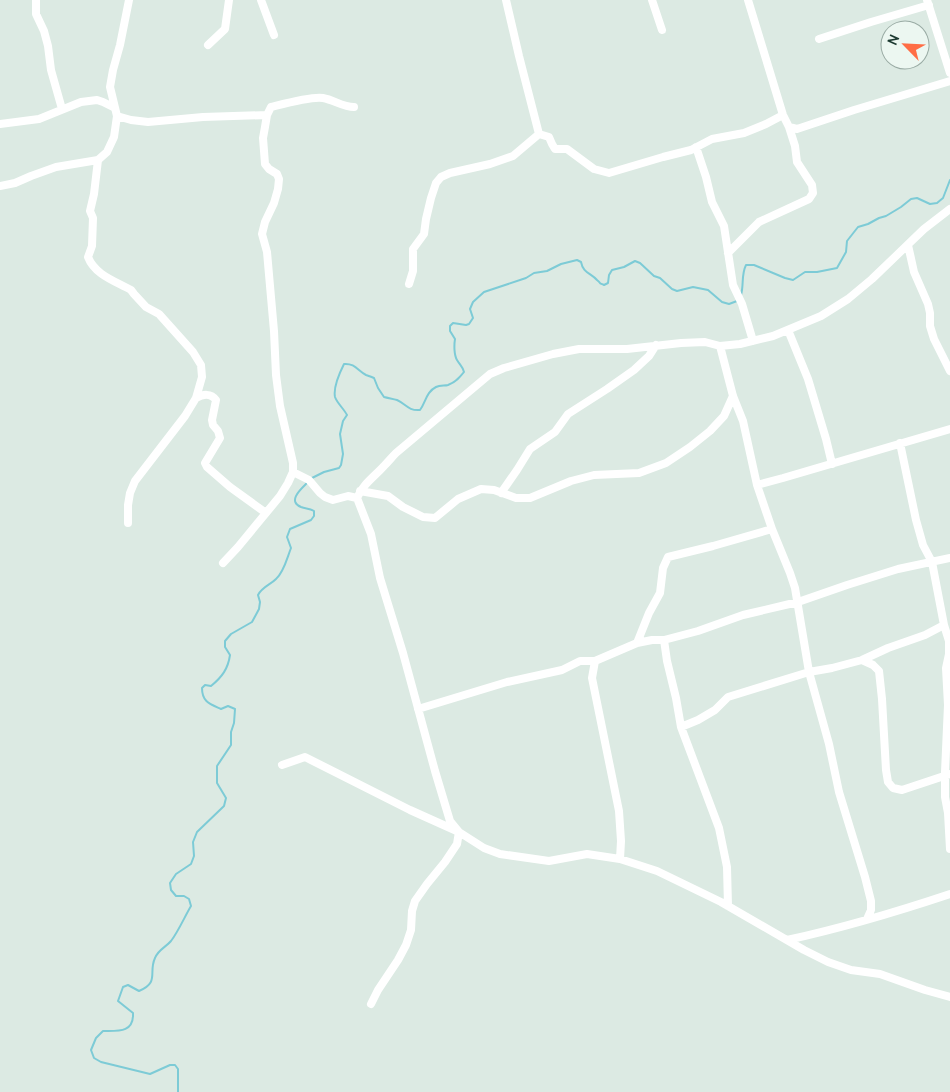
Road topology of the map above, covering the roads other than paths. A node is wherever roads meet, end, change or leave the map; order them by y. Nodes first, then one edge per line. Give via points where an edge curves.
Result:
1 (36, 0) edge
2 (129, 0) edge
3 (229, 0) edge
4 (261, 0) edge
5 (506, 0) edge
6 (652, 0) edge
7 (748, 0) edge
8 (928, 3) edge
9 (662, 30) dead end
10 (274, 35) dead end
11 (819, 38) dead end
12 (208, 45) dead end
13 (950, 73) edge
14 (950, 81) edge
15 (354, 107) dead end
16 (115, 108) junction
17 (62, 109) junction
18 (267, 115) junction
19 (783, 115) junction
20 (117, 116) junction
21 (0, 124) edge
22 (789, 127) junction
23 (539, 134) junction
24 (696, 147) junction
25 (98, 160) junction
26 (0, 186) edge
27 (950, 209) edge
28 (908, 245) junction
29 (728, 253) junction
30 (409, 284) dead end
31 (788, 330) junction
32 (753, 341) junction
33 (656, 345) junction
34 (720, 346) junction
35 (950, 371) edge
36 (733, 396) junction
37 (196, 398) junction
38 (950, 429) edge
39 (900, 443) junction
40 (832, 464) junction
41 (293, 472) junction
42 (757, 485) junction
43 (501, 492) junction
44 (359, 494) junction
45 (266, 513) junction
46 (128, 523) dead end
47 (772, 529) junction
48 (950, 558) edge
49 (223, 562) dead end
50 (932, 562) junction
51 (798, 602) junction
52 (944, 626) junction
53 (664, 640) junction
54 (637, 643) junction
55 (862, 660) junction
56 (595, 661) junction
57 (809, 672) junction
58 (418, 709) junction
59 (681, 727) junction
60 (282, 766) dead end
61 (947, 775) edge
62 (459, 832) junction
63 (950, 849) edge
64 (620, 859) junction
65 (950, 894) edge
66 (728, 906) junction
67 (867, 919) junction
68 (787, 940) junction
69 (950, 998) edge
70 (371, 1004) dead end

1 - 17 street via 36,14 44,31
2 - 16 street via 110,87
3 - 12 street via 225,29
4 - 10 street
5 - 23 street
6 - 9 street
7 - 19 street
8 - 11 street
8 - 13 street
14 - 22 street via 797,129
15 - 18 street via 320,98 271,107
16 - 17 street via 97,100
16 - 20 street
17 - 21 street via 39,120
18 - 20 street via 148,122
18 - 41 street via 263,138 265,164 279,179 262,234 267,252 280,406
19 - 22 street
19 - 24 street via 744,133 712,139
20 - 25 street via 111,145
22 - 29 street via 797,162 814,193 808,200 760,222
23 - 24 street via 549,137 556,149 567,149 594,168 609,173
23 - 30 street via 513,156 441,177 431,198 424,234 413,249
24 - 29 street via 712,202 724,226
25 - 26 street via 56,167
25 - 37 street via 90,211 93,228 88,257 90,263 100,274 131,290 193,352 201,365 202,377
27 - 28 street
28 - 31 street via 848,300 822,316
28 - 35 street via 914,272 928,304 934,339
29 - 32 street via 733,285
31 - 32 street
31 - 40 street via 808,379
32 - 34 street
33 - 34 street via 705,342
33 - 43 street via 634,370 568,414 555,432 530,449
33 - 44 street via 579,349 490,374 396,453
34 - 36 street
36 - 42 street via 743,420
36 - 43 street via 724,416 710,431 666,463 639,473 586,477 530,498 516,498
37 - 45 street via 209,395 216,400 212,420 220,438 205,463 207,467
37 - 46 street via 135,481 128,505
38 - 39 street
39 - 40 street
39 - 50 street via 916,520
40 - 42 street
41 - 44 street via 309,480 320,493 333,500
41 - 45 street
42 - 47 street
43 - 44 street via 481,489 458,499 436,518 423,517 388,496
44 - 58 street
45 - 49 street
47 - 51 street
47 - 54 street via 668,557 662,568 660,593
48 - 50 street
50 - 51 street via 898,569
50 - 52 street
51 - 53 street
51 - 57 street
52 - 55 street
52 - 61 street via 949,641 946,668
53 - 54 street
53 - 59 street
54 - 56 street
55 - 57 street
55 - 61 street via 879,671 888,782 893,788 902,790
56 - 58 street via 580,661 562,670 507,682
56 - 64 street via 592,678 619,811
57 - 59 street via 728,697 715,710
57 - 67 street via 871,901
58 - 62 street via 450,821
59 - 66 street via 719,828 727,866
60 - 62 street via 305,757
61 - 63 street via 945,797
62 - 64 street via 500,854 549,861 587,854
62 - 70 street via 457,844 415,901 406,945
64 - 66 street via 657,871
65 - 67 street
66 - 68 street
67 - 68 street
68 - 69 street via 851,970 880,974

